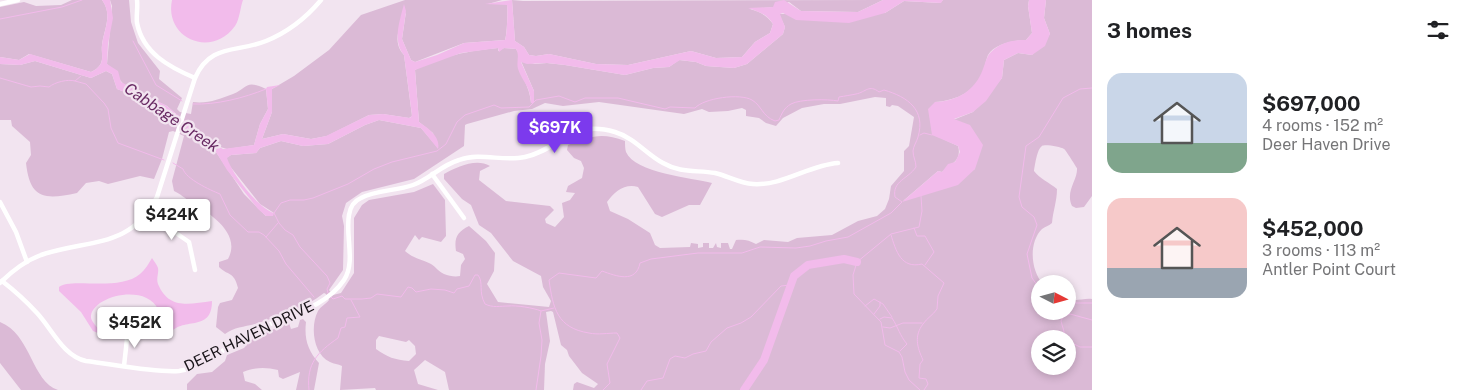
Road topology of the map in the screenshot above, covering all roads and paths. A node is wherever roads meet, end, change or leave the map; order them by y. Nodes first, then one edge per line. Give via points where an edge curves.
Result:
1 (18, 0) edge
2 (137, 0) edge
3 (321, 0) edge
4 (0, 4) edge
5 (195, 78) junction
6 (838, 163) dead end
7 (432, 174) junction
8 (0, 202) edge
9 (147, 213) junction
10 (464, 218) dead end
11 (27, 262) junction
12 (195, 270) dead end
13 (1, 282) edge
14 (128, 330) dead end
15 (124, 366) junction

1 - 4 street
2 - 5 street via 138,26 146,44 164,62
3 - 5 street via 305,17 277,36 255,45 214,54 202,64
5 - 9 street via 157,196
6 - 7 street, DEER HAVEN DRIVE via 816,166 777,181 752,184 714,173 674,168 628,137 589,129 568,135 527,157 472,157 456,161
7 - 10 street
7 - 15 street, DEER HAVEN DRIVE via 416,184 366,196 353,204 348,216 349,269 344,282 305,311 254,331 192,368 170,371
8 - 11 street
9 - 11 street via 131,229 115,238 53,252
9 - 12 street via 189,242
11 - 13 street
13 - 15 street, DEER HAVEN DRIVE via 36,312 71,354 86,361
14 - 15 street

